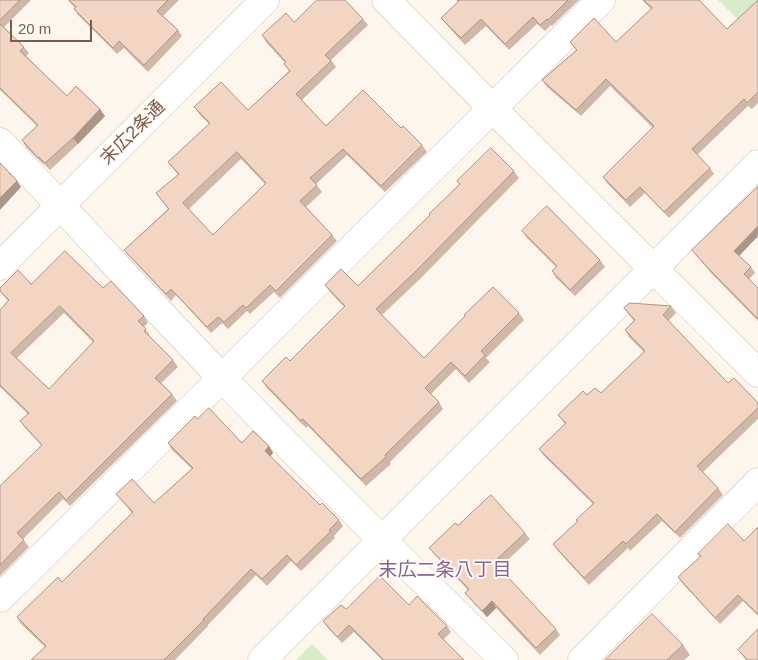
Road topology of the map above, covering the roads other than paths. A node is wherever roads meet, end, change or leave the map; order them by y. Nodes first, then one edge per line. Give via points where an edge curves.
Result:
1 (265, 0) edge
2 (386, 0) edge
3 (601, 0) edge
4 (492, 108) junction
5 (0, 142) edge
6 (758, 164) edge
7 (61, 205) junction
8 (0, 266) edge
9 (654, 268) junction
10 (758, 373) edge
11 (222, 378) junction
12 (758, 482) edge
13 (382, 540) junction
14 (0, 598) edge
15 (262, 660) edge
16 (504, 660) edge
17 (582, 660) edge

1 - 7 street, 末広2条通
2 - 4 street
3 - 4 street
4 - 9 street
4 - 11 street
5 - 7 street
6 - 9 street
7 - 8 street, 末広2条通
7 - 11 street
9 - 10 street
9 - 13 street
11 - 13 street
11 - 14 street
12 - 17 street
13 - 15 street
13 - 16 street

